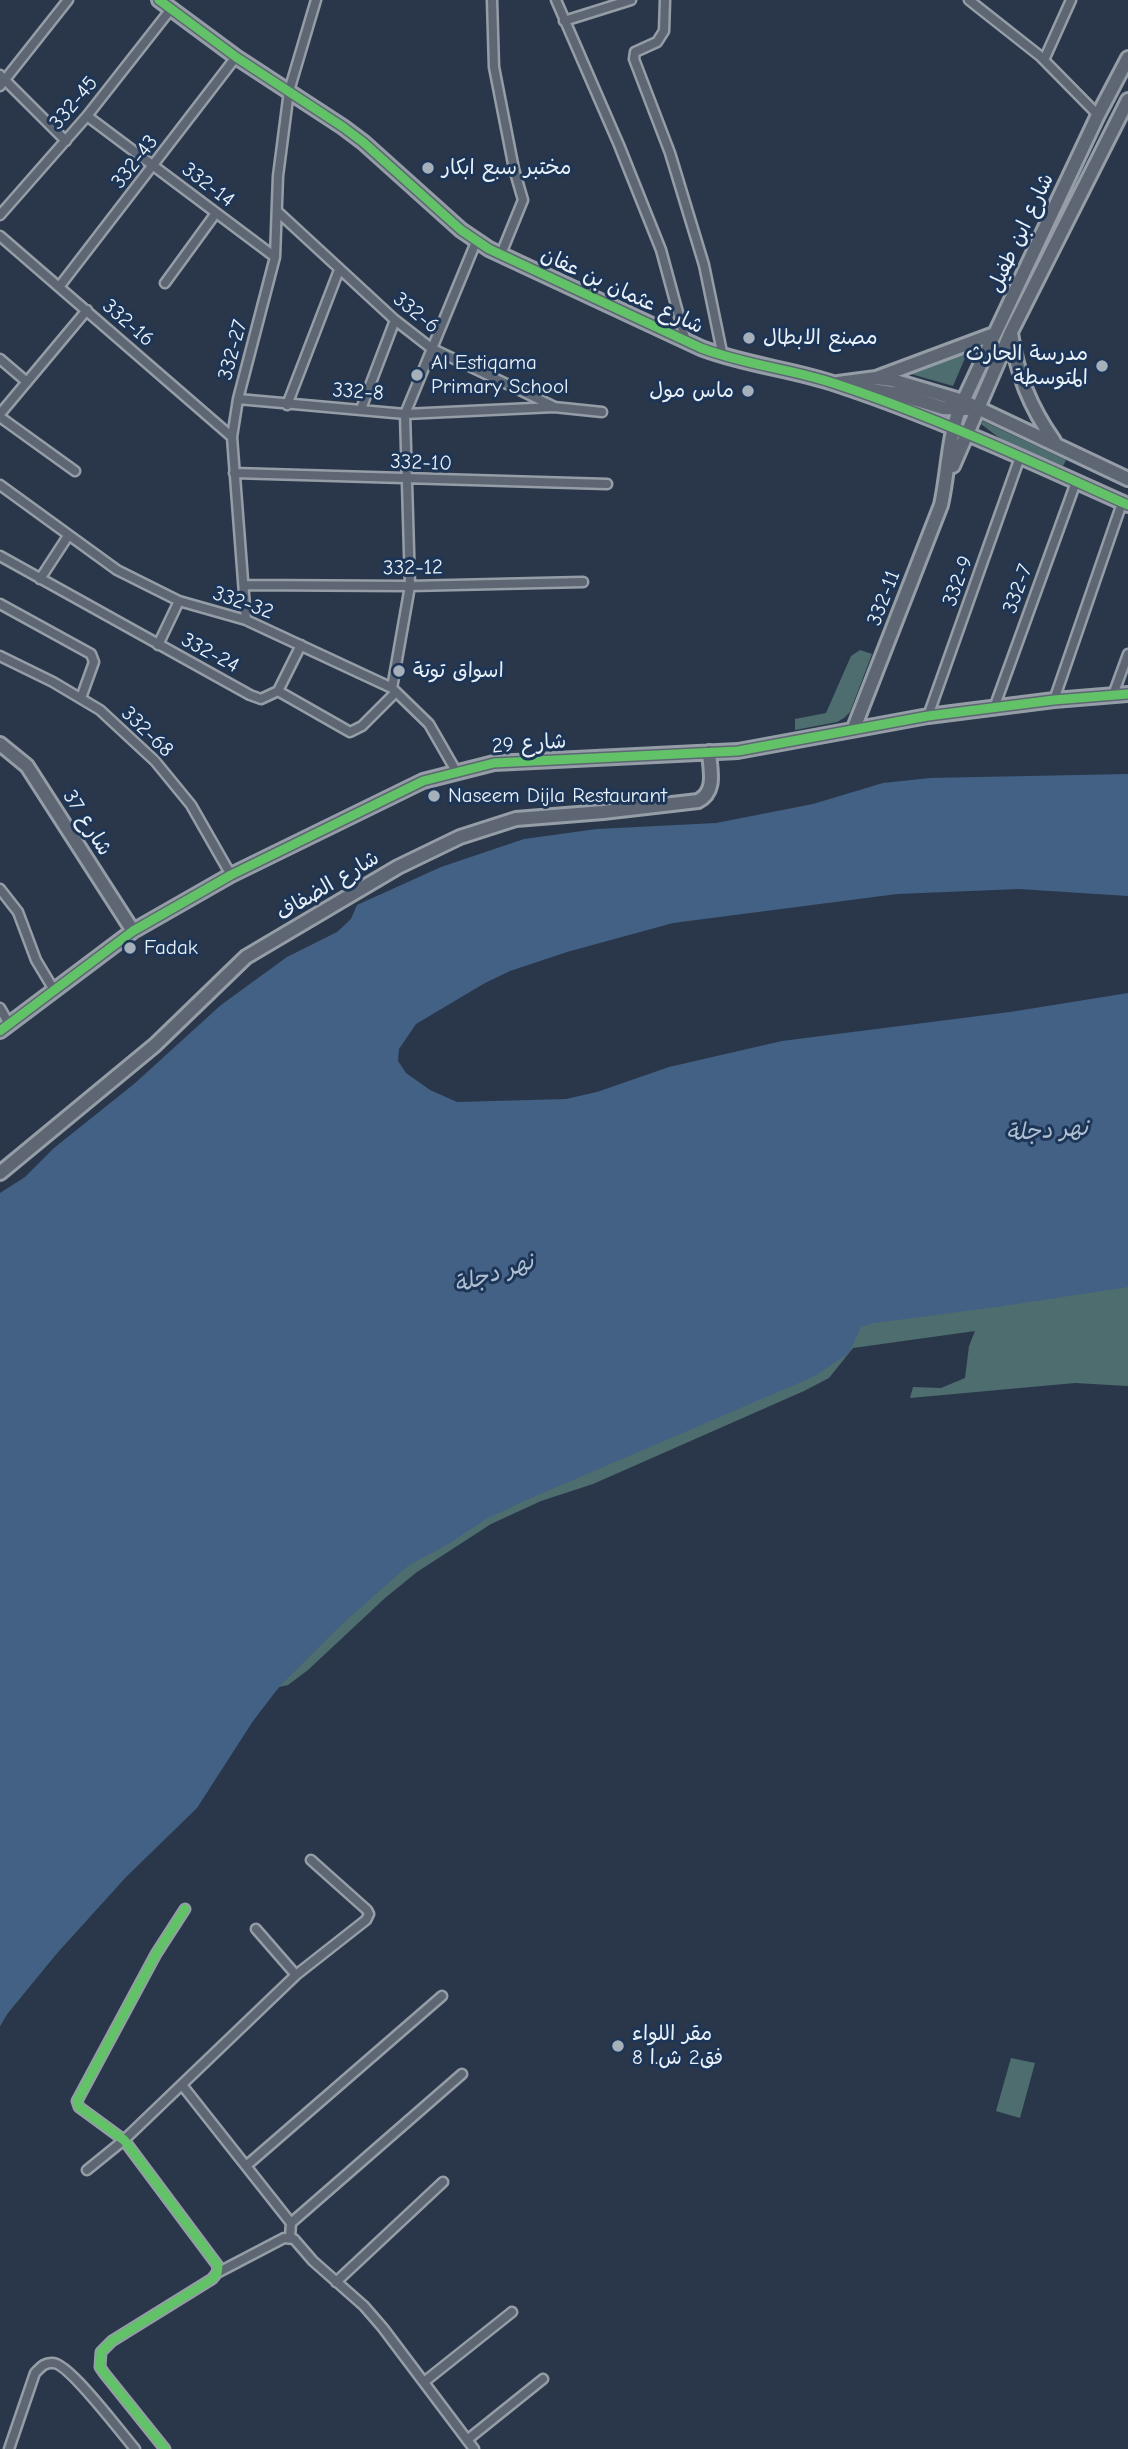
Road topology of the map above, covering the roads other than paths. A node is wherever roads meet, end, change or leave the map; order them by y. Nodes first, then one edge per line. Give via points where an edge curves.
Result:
1 (68, 0) edge
2 (159, 0) edge
3 (316, 0) edge
4 (492, 0) edge
5 (556, 0) edge
6 (631, 0) edge
7 (666, 0) edge
8 (969, 0) edge
9 (1071, 0) edge
10 (171, 9) junction
11 (564, 21) junction
12 (236, 57) junction
13 (1128, 58) edge
14 (1044, 60) junction
15 (2, 81) edge
16 (289, 91) junction
17 (1128, 100) edge
18 (1098, 115) junction
19 (87, 116) junction
20 (66, 141) junction
21 (154, 167) junction
22 (278, 212) junction
23 (216, 213) junction
24 (0, 215) edge
25 (0, 236) edge
26 (476, 242) junction
27 (501, 254) junction
28 (275, 257) junction
29 (338, 270) junction
30 (164, 283) dead end
31 (59, 287) junction
32 (88, 310) junction
33 (395, 320) junction
34 (1011, 332) junction
35 (994, 334) junction
36 (686, 342) junction
37 (431, 348) junction
38 (723, 356) junction
39 (0, 359) edge
40 (876, 378) junction
41 (27, 382) junction
42 (835, 383) junction
43 (238, 399) junction
44 (287, 405) junction
45 (961, 405) junction
46 (554, 407) junction
47 (977, 407) junction
48 (361, 409) junction
49 (602, 412) dead end
50 (405, 414) junction
51 (0, 416) edge
52 (953, 426) junction
53 (967, 433) junction
54 (232, 437) junction
55 (1056, 444) junction
56 (1020, 457) junction
57 (75, 471) dead end
58 (234, 473) junction
59 (1128, 479) edge
60 (408, 480) junction
61 (947, 481) junction
62 (1076, 482) junction
63 (607, 484) dead end
64 (0, 485) edge
65 (1125, 504) edge
66 (68, 536) junction
67 (0, 556) edge
68 (40, 579) junction
69 (583, 582) dead end
70 (244, 585) junction
71 (410, 586) junction
72 (179, 601) junction
73 (0, 604) edge
74 (246, 620) junction
75 (158, 645) junction
76 (301, 645) junction
77 (1128, 654) edge
78 (0, 656) edge
79 (394, 690) junction
80 (278, 691) junction
81 (1128, 694) edge
82 (1113, 695) junction
83 (81, 698) junction
84 (1054, 700) junction
85 (994, 708) junction
86 (928, 716) junction
87 (854, 728) junction
88 (0, 744) edge
89 (709, 752) junction
90 (456, 771) junction
91 (231, 874) junction
92 (0, 889) edge
93 (133, 931) junction
94 (54, 990) junction
95 (0, 1008) edge
96 (5, 1027) edge
97 (0, 1172) edge
98 (311, 1860) dead end
99 (185, 1909) dead end
100 (256, 1929) dead end
101 (296, 1975) junction
102 (442, 1996) dead end
103 (462, 2074) dead end
104 (182, 2084) junction
105 (124, 2140) junction
106 (246, 2166) junction
107 (87, 2170) dead end
108 (443, 2182) dead end
109 (291, 2223) junction
110 (290, 2237) junction
111 (217, 2273) junction
112 (336, 2282) junction
113 (512, 2312) dead end
114 (543, 2379) dead end
115 (424, 2382) junction
116 (467, 2440) junction
117 (9, 2449) edge
118 (135, 2449) edge
119 (165, 2449) edge
120 (474, 2449) edge

1 - 15 street
2 - 10 street, شارع عثمان بن عفان
3 - 16 street, 332-27
4 - 27 street via 494,67 523,200
5 - 11 street
6 - 11 street
7 - 38 street via 664,31 657,42 635,52 634,59 670,152 704,265
8 - 14 street
9 - 14 street
10 - 12 street, شارع عثمان بن عفان
10 - 19 street, 332-45
11 - 36 street via 661,250
12 - 16 street, شارع عثمان بن عفان
12 - 21 street, 332-43
13 - 18 street, شارع ابن طفيل
14 - 18 street
15 - 20 street
16 - 22 street, 332-27
16 - 26 street, شارع عثمان بن عفان via 363,142
17 - 34 street, شارع ابن طفيل
18 - 35 street, شارع ابن طفيل
19 - 20 street, 332-45
19 - 21 street, 332-14
20 - 24 street, 332-45
21 - 23 street, 332-14
21 - 31 street, 332-43
22 - 28 street, 332-27
22 - 29 street, 332-6
23 - 28 street, 332-14
23 - 30 street
25 - 31 street, 332-16
26 - 27 street, شارع عثمان بن عفان
26 - 37 street
27 - 36 street, شارع عثمان بن عفان
28 - 43 street, 332-27
29 - 33 street, 332-6
29 - 44 street
31 - 32 street, 332-16
32 - 41 street
32 - 54 street, 332-16
33 - 37 street, 332-6
33 - 48 street
34 - 47 street, شارع ابن طفيل
34 - 55 street via 1025,392
35 - 40 street
35 - 45 street, شارع ابن طفيل
36 - 38 street, شارع عثمان بن عفان
37 - 46 street, 332-6
37 - 50 street
38 - 42 street, شارع عثمان بن عفان
39 - 41 street
40 - 42 street, شارع عثمان بن عفان
40 - 45 street, شارع عثمان بن عفان via 903,382
41 - 51 street
42 - 45 street via 943,408
42 - 52 street, شارع عثمان بن عفان
43 - 44 street, 332-8
43 - 54 street, 332-27
44 - 48 street, 332-8
45 - 47 street, شارع عثمان بن عفان
45 - 52 street, شارع ابن طفيل
46 - 49 street, 332-8
46 - 50 street, 332-8
47 - 53 street, شارع ابن طفيل
47 - 55 street, شارع عثمان بن عفان
48 - 50 street, 332-8
50 - 60 street
51 - 57 street
52 - 53 street, شارع عثمان بن عفان
52 - 61 street, 332-11
53 - 56 street, شارع عثمان بن عفان
53 - 61 street, 332-11
54 - 58 street, 332-27
55 - 59 street, شارع عثمان بن عفان
56 - 62 street, شارع عثمان بن عفان
56 - 86 street, 332-9
58 - 60 street, 332-10
58 - 70 street, 332-27
60 - 63 street, 332-10
60 - 71 street
61 - 87 street, 332-11
62 - 65 street, شارع عثمان بن عفان
62 - 85 street, 332-7
64 - 66 street, 332-32
65 - 84 street
66 - 68 street
66 - 72 street, 332-32 via 117,569
67 - 68 street, 332-24
68 - 75 street, 332-24
69 - 71 street, 332-12
70 - 71 street, 332-12
70 - 74 street, 332-27
71 - 79 street
72 - 74 street, 332-32
72 - 75 street
73 - 83 street via 91,653 94,662
74 - 76 street, 332-32
75 - 80 street, 332-24 via 256,697
76 - 79 street, 332-32
76 - 80 street
77 - 82 street
78 - 83 street, 332-68
79 - 80 street via 362,726 350,732
79 - 90 street, 332-32 via 429,724
81 - 82 street, شارع 29
82 - 84 street, شارع 29
83 - 91 street, 332-68 via 155,761 191,805
84 - 85 street, شارع 29
85 - 86 street, شارع 29
86 - 87 street, شارع 29
87 - 89 street, شارع 29 via 755,749
88 - 93 street, شارع 37 via 27,766
89 - 90 street, شارع 29 via 494,763
89 - 97 street, شارع الضفاف via 710,790 698,801 516,820 460,837 398,867 230,970 155,1045
90 - 91 street, شارع 29 via 400,791
91 - 93 street, شارع 29
92 - 94 street via 18,912 36,960
93 - 94 street, شارع 29
94 - 96 street, شارع 29
95 - 96 street
98 - 101 street via 369,1914
99 - 105 street via 78,2101 79,2107
100 - 101 street
101 - 104 street
102 - 106 street
103 - 109 street
104 - 105 street
104 - 106 street
105 - 107 street
105 - 111 street via 218,2266
106 - 109 street
108 - 112 street
109 - 110 street
110 - 111 street
110 - 112 street
111 - 119 street via 101,2352 100,2367
112 - 115 street via 364,2306
113 - 115 street
114 - 116 street
115 - 116 street
116 - 120 street
117 - 118 street via 35,2373 43,2364 55,2362 65,2367

